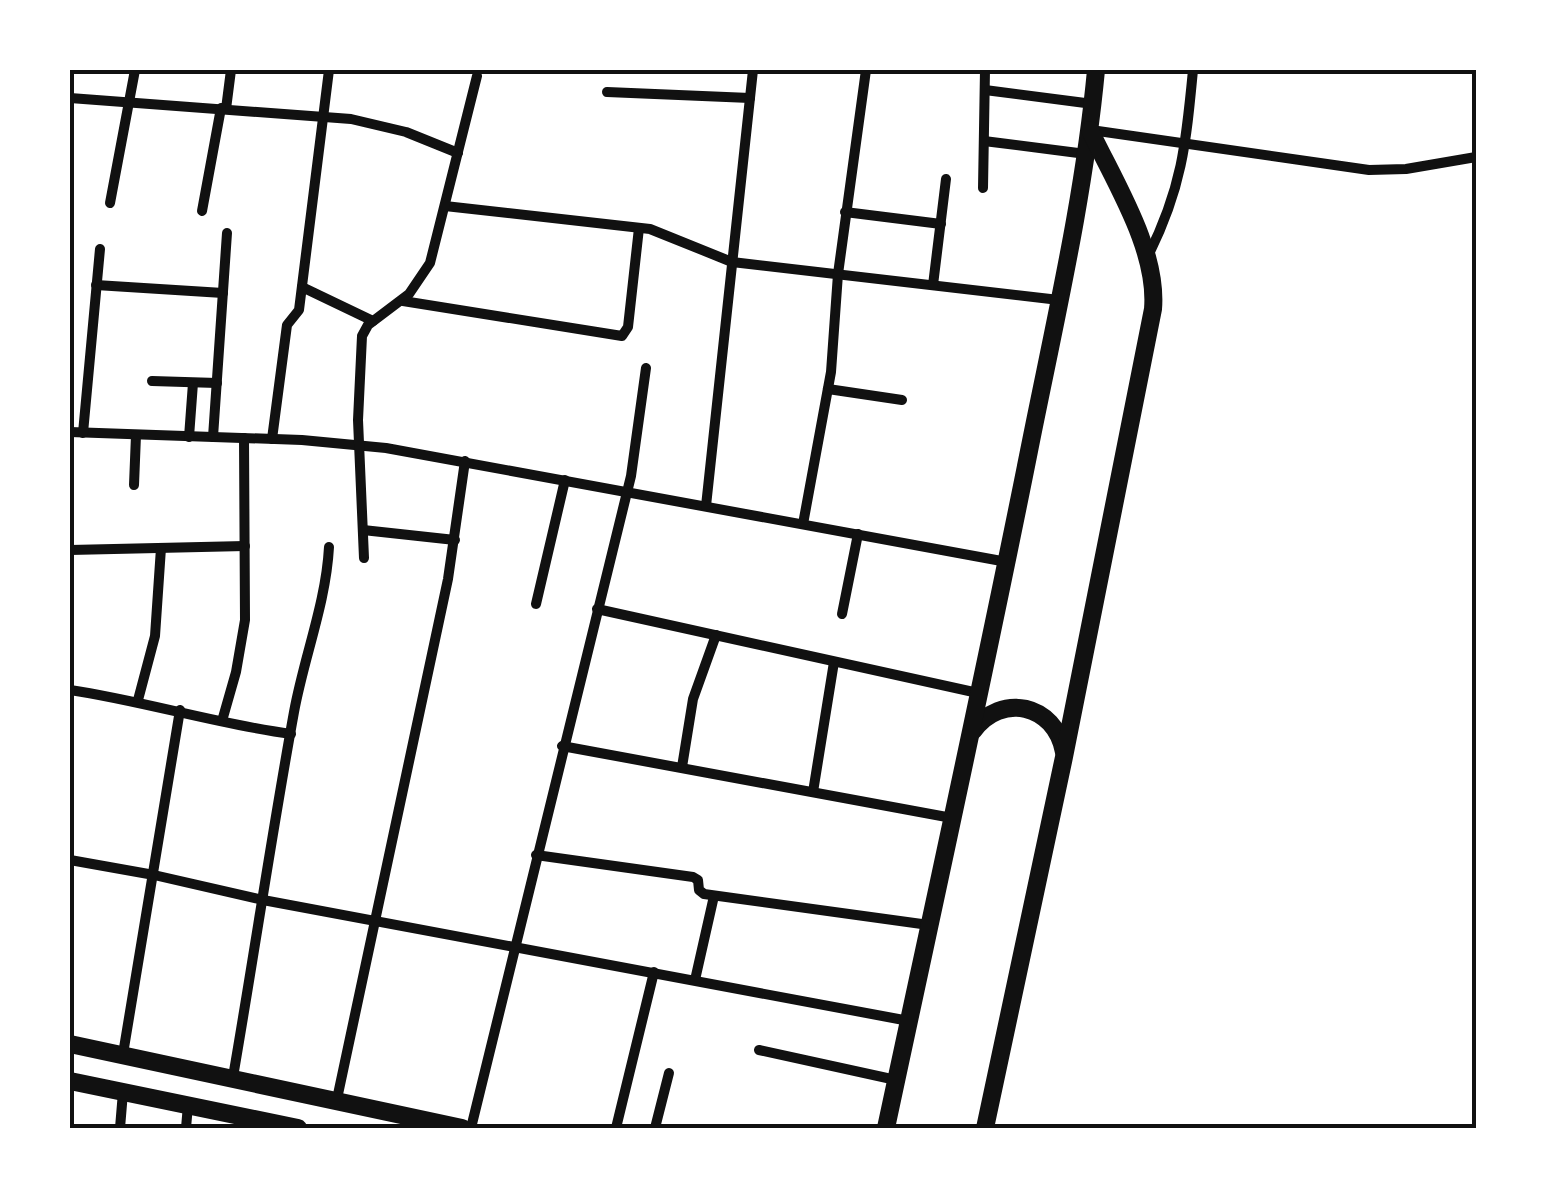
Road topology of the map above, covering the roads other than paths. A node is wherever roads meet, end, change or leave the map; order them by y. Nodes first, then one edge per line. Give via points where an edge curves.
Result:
1 (135, 70) edge
2 (230, 70) edge
3 (328, 70) edge
4 (753, 70) edge
5 (866, 70) edge
6 (985, 70) edge
7 (1096, 70) edge
8 (1193, 70) edge
9 (478, 76) dead end
10 (984, 90) junction
11 (607, 92) dead end
12 (70, 98) edge
13 (750, 98) junction
14 (130, 102) junction
15 (1092, 104) junction
16 (223, 109) junction
17 (323, 115) junction
18 (1090, 130) junction
19 (984, 140) junction
20 (1186, 144) junction
21 (458, 154) junction
22 (1086, 154) junction
23 (1476, 157) edge
24 (946, 179) dead end
25 (983, 188) dead end
26 (110, 203) dead end
27 (445, 206) junction
28 (202, 211) dead end
29 (845, 212) junction
30 (940, 224) junction
31 (639, 228) junction
32 (227, 233) dead end
33 (100, 249) dead end
34 (1148, 257) junction
35 (732, 262) junction
36 (838, 274) junction
37 (96, 285) junction
38 (933, 285) junction
39 (302, 287) junction
40 (223, 293) junction
41 (1059, 300) junction
42 (403, 301) junction
43 (373, 321) junction
44 (646, 368) dead end
45 (152, 381) dead end
46 (193, 383) junction
47 (217, 384) junction
48 (828, 389) junction
49 (902, 400) dead end
50 (70, 432) edge
51 (83, 433) junction
52 (136, 435) junction
53 (189, 436) junction
54 (213, 437) junction
55 (244, 438) junction
56 (272, 440) junction
57 (359, 445) junction
58 (465, 461) junction
59 (565, 480) junction
60 (134, 486) dead end
61 (627, 491) junction
62 (706, 506) junction
63 (804, 524) junction
64 (363, 530) junction
65 (858, 534) junction
66 (455, 540) junction
67 (244, 546) junction
68 (329, 547) dead end
69 (161, 548) junction
70 (70, 550) edge
71 (364, 558) dead end
72 (1007, 562) junction
73 (536, 604) dead end
74 (597, 610) junction
75 (842, 614) dead end
76 (716, 635) junction
77 (834, 662) junction
78 (70, 690) edge
79 (978, 693) junction
80 (138, 700) junction
81 (180, 710) junction
82 (222, 721) junction
83 (290, 734) junction
84 (968, 741) junction
85 (562, 746) junction
86 (1064, 758) junction
87 (682, 767) junction
88 (813, 792) junction
89 (952, 818) junction
90 (536, 855) junction
91 (70, 860) edge
92 (154, 875) junction
93 (714, 896) junction
94 (262, 900) junction
95 (375, 920) junction
96 (929, 925) junction
97 (515, 945) junction
98 (654, 972) junction
99 (695, 980) junction
100 (908, 1021) junction
101 (70, 1044) edge
102 (759, 1050) dead end
103 (123, 1054) junction
104 (669, 1072) dead end
105 (234, 1077) junction
106 (896, 1080) junction
107 (70, 1081) edge
108 (124, 1092) junction
109 (337, 1100) junction
110 (188, 1105) junction
111 (120, 1128) edge
112 (186, 1128) edge
113 (298, 1128) edge
114 (462, 1128) edge
115 (471, 1128) edge
116 (616, 1128) edge
117 (655, 1128) edge
118 (886, 1128) edge
119 (984, 1128) edge

1 - 14 street
2 - 16 street
3 - 17 street
4 - 13 street
5 - 29 street
6 - 10 street
7 - 15 street
8 - 20 street
9 - 21 street
10 - 15 street
10 - 19 street
11 - 13 street
12 - 14 street
13 - 35 street
14 - 16 street
14 - 26 street
15 - 18 street
16 - 17 street
16 - 28 street
17 - 21 street via 378,124
17 - 39 street
18 - 20 street
18 - 22 street
18 - 34 street
19 - 22 street
19 - 25 street
20 - 23 street via 1369,170
20 - 34 street via 1179,183
21 - 27 street
22 - 41 street
24 - 30 street
27 - 31 street
27 - 42 street via 430,263
29 - 30 street
29 - 36 street
30 - 38 street
31 - 35 street
31 - 42 street via 628,327 620,336
32 - 40 street
33 - 37 street
34 - 86 street via 1153,309
35 - 36 street
35 - 62 street
36 - 38 street
36 - 48 street
37 - 40 street
37 - 51 street
38 - 41 street
39 - 43 street
39 - 56 street via 299,310 287,325
40 - 47 street
41 - 72 street
42 - 43 street
43 - 57 street via 361,343
44 - 61 street
45 - 46 street
46 - 47 street
46 - 53 street
47 - 54 street
48 - 49 street
48 - 63 street
50 - 51 street
51 - 52 street
52 - 53 street
52 - 60 street
53 - 54 street
54 - 55 street
55 - 56 street
55 - 67 street
56 - 57 street
57 - 58 street
57 - 64 street
58 - 59 street
58 - 66 street
59 - 61 street
59 - 73 street
61 - 62 street
61 - 74 street
62 - 63 street
63 - 65 street
64 - 66 street
64 - 71 street
65 - 72 street
65 - 75 street
66 - 95 street
67 - 69 street
67 - 82 street via 243,637
68 - 83 street
69 - 70 street
69 - 80 street via 154,636
72 - 79 street
74 - 76 street
74 - 85 street
76 - 77 street
76 - 87 street via 694,699
77 - 79 street
77 - 88 street
78 - 80 street
79 - 84 street
80 - 81 street
81 - 82 street
81 - 92 street
82 - 83 street
83 - 94 street
84 - 86 street via 986,716 1023,708 1055,728
84 - 89 street
85 - 87 street
85 - 90 street
86 - 119 street
87 - 88 street
88 - 89 street
89 - 96 street
90 - 93 street via 693,877 702,894
90 - 97 street
91 - 92 street
92 - 94 street
92 - 103 street
93 - 96 street
93 - 99 street
94 - 95 street
94 - 105 street
95 - 97 street
95 - 109 street
96 - 100 street
97 - 98 street
97 - 115 street
98 - 99 street
98 - 116 street
99 - 100 street
100 - 106 street
101 - 103 street
102 - 106 street
103 - 105 street
104 - 117 street
105 - 109 street
106 - 118 street
107 - 108 street
108 - 110 street
108 - 111 street
109 - 114 street
110 - 112 street
110 - 113 street

